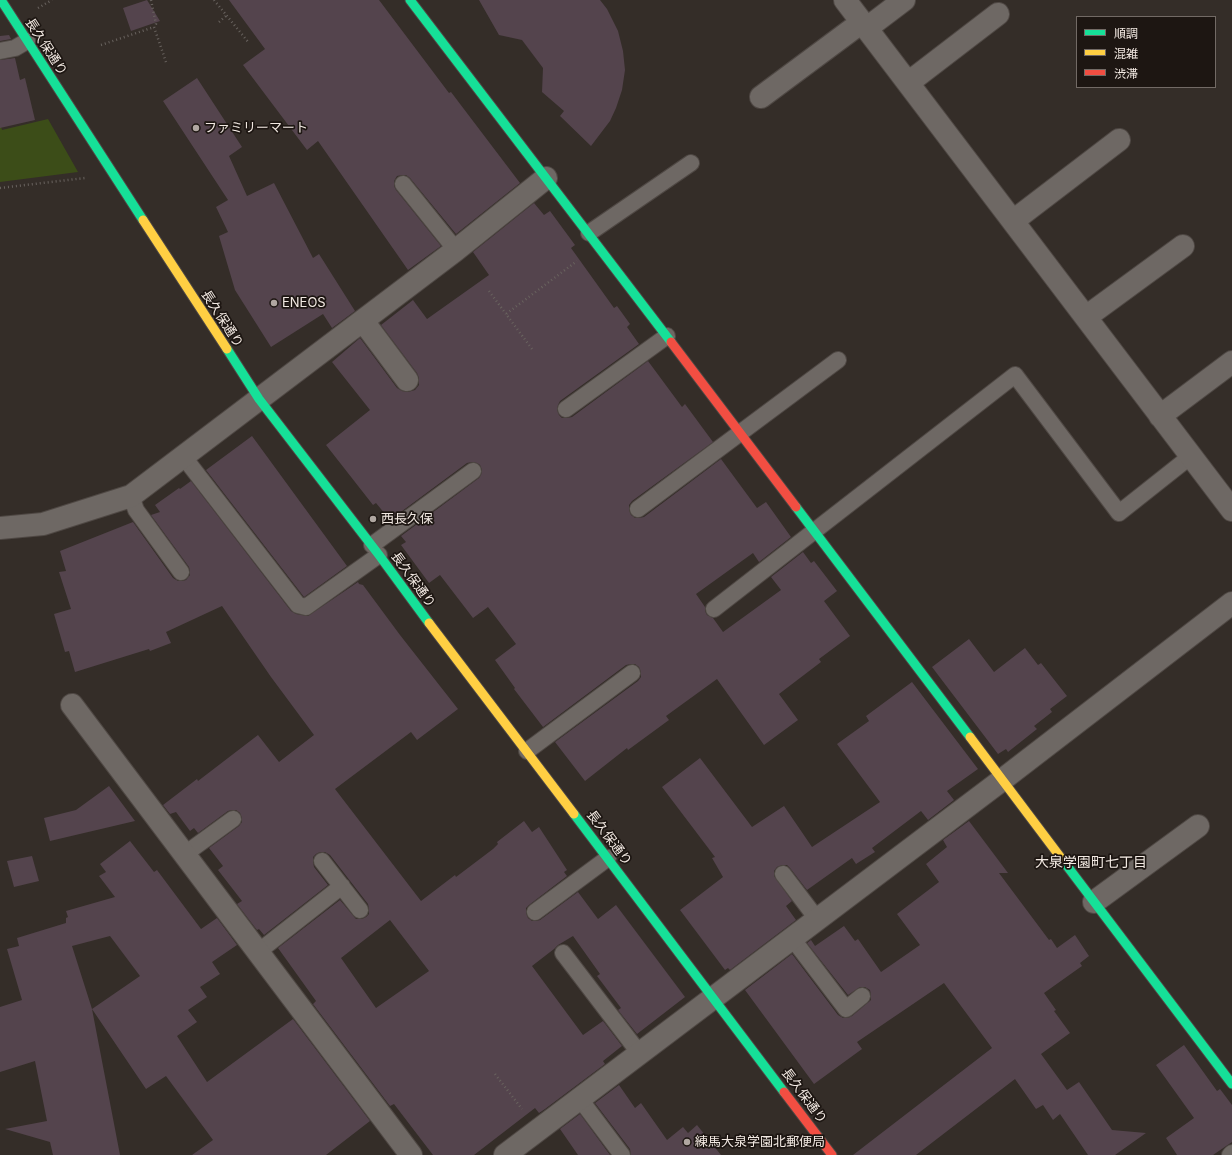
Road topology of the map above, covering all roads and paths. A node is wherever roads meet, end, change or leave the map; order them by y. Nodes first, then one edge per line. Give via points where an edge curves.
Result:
1 (1, 0) edge
2 (152, 0) edge
3 (214, 0) edge
4 (410, 0) edge
5 (845, 0) edge
6 (904, 0) edge
7 (998, 14) dead end
8 (227, 15) junction
9 (219, 22) dead end
10 (864, 25) junction
11 (154, 27) junction
12 (27, 41) junction
13 (249, 43) dead end
14 (102, 44) dead end
15 (0, 51) edge
16 (166, 62) dead end
17 (908, 83) junction
18 (761, 97) dead end
19 (1119, 140) dead end
20 (691, 163) dead end
21 (109, 168) junction
22 (546, 178) junction
23 (403, 184) dead end
24 (0, 188) edge
25 (1013, 221) junction
26 (594, 239) junction
27 (1183, 246) dead end
28 (456, 250) junction
29 (489, 291) dead end
30 (506, 314) junction
31 (1086, 317) junction
32 (363, 321) junction
33 (667, 336) junction
34 (532, 349) dead end
35 (838, 360) dead end
36 (1232, 362) edge
37 (408, 380) dead end
38 (259, 399) junction
39 (566, 409) dead end
40 (1160, 416) junction
41 (740, 433) junction
42 (184, 456) junction
43 (1191, 456) junction
44 (473, 471) dead end
45 (131, 496) junction
46 (638, 509) dead end
47 (1232, 510) edge
48 (0, 528) edge
49 (814, 531) junction
50 (375, 550) junction
51 (181, 572) dead end
52 (1232, 603) edge
53 (714, 609) dead end
54 (632, 673) dead end
55 (72, 705) dead end
56 (527, 751) junction
57 (1002, 780) junction
58 (233, 819) dead end
59 (1198, 826) dead end
60 (185, 854) junction
61 (608, 858) junction
62 (322, 861) dead end
63 (783, 874) dead end
64 (342, 886) junction
65 (1094, 902) junction
66 (360, 910) dead end
67 (535, 912) dead end
68 (817, 920) junction
69 (792, 938) junction
70 (258, 952) junction
71 (563, 953) dead end
72 (862, 996) dead end
73 (714, 998) junction
74 (640, 1054) junction
75 (495, 1074) dead end
76 (1232, 1084) edge
77 (580, 1099) junction
78 (538, 1131) junction
79 (411, 1155) edge
80 (505, 1155) edge
81 (622, 1155) edge
82 (832, 1155) edge

1 - 12 street, 長久保通り
2 - 11 path via 156,24
3 - 8 path
4 - 22 street
5 - 10 street
6 - 10 street
7 - 17 street
8 - 9 path
8 - 13 path
10 - 17 street
10 - 18 street
11 - 14 path
11 - 16 path
12 - 15 lane via 15,48
12 - 21 street, 長久保通り
17 - 25 street
19 - 25 street
20 - 26 lane
21 - 24 path via 82,179
21 - 38 street, 長久保通り
22 - 26 street
22 - 28 street
23 - 28 lane
25 - 31 street
26 - 30 path
26 - 33 street
27 - 31 street
28 - 32 street
29 - 30 path
30 - 34 path
31 - 40 street
32 - 37 street
32 - 38 street
33 - 39 lane
33 - 41 street
35 - 41 lane
36 - 40 street
38 - 42 street
38 - 50 street, 長久保通り
40 - 43 street
41 - 46 lane
41 - 49 street
42 - 45 street
42 - 50 lane via 298,605 306,607
43 - 47 street
43 - 49 lane via 1118,513 1015,375
44 - 50 lane
45 - 48 street via 43,524
45 - 51 lane via 136,510
49 - 53 lane
49 - 57 street
50 - 56 street, 長久保通り
52 - 57 street
54 - 56 lane
55 - 60 street
56 - 61 street, 長久保通り
57 - 65 street
57 - 68 street
58 - 60 lane
59 - 65 street
60 - 70 street
61 - 67 lane
61 - 73 street, 長久保通り
62 - 64 lane
63 - 68 lane
64 - 66 lane
64 - 70 lane
65 - 76 street
68 - 69 street
69 - 72 lane via 846,1008
69 - 73 street
70 - 79 street
71 - 74 lane
73 - 74 street
73 - 82 street, 長久保通り
74 - 77 street
75 - 78 path
77 - 78 street
77 - 81 lane
78 - 80 street

